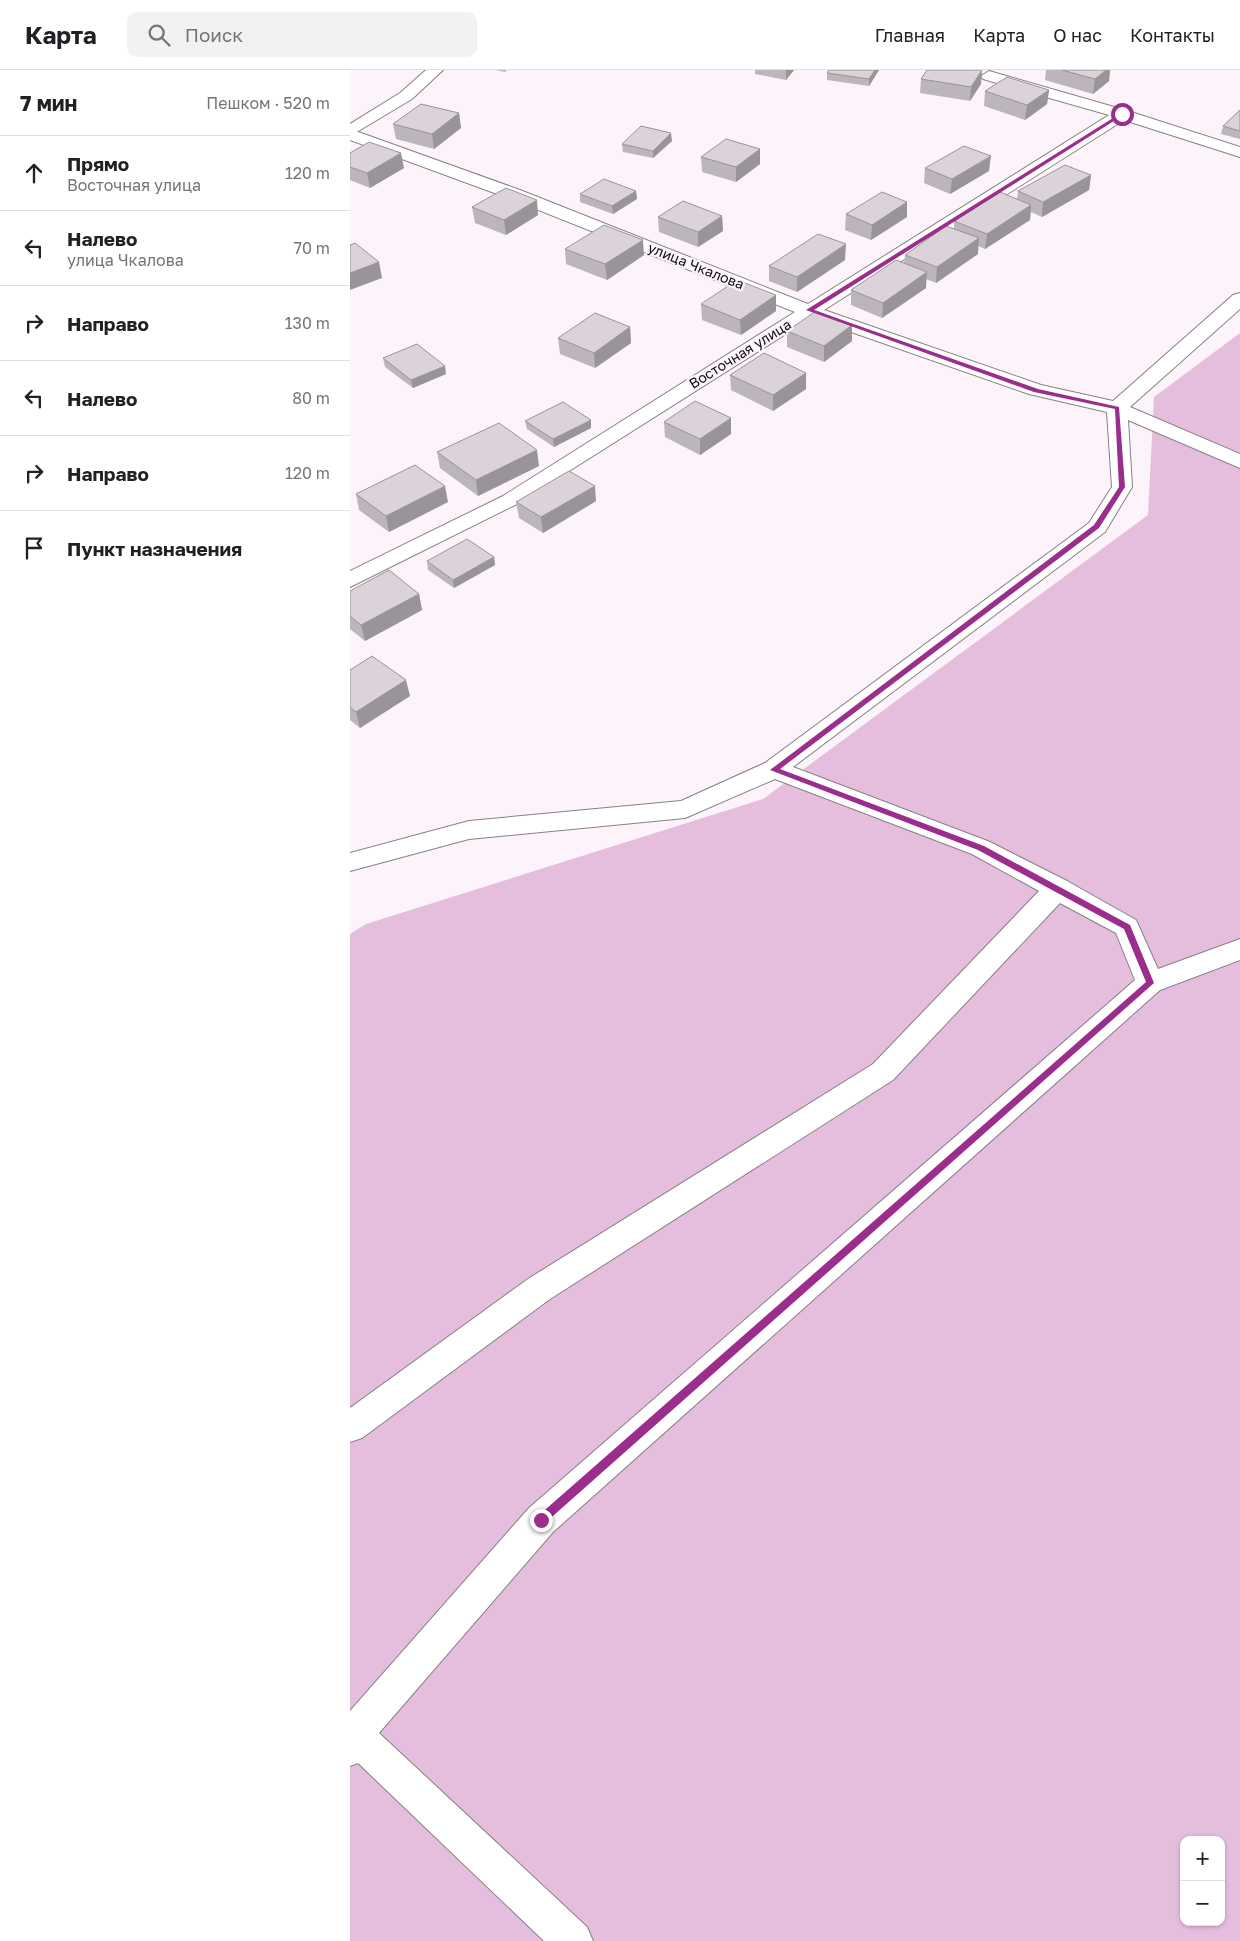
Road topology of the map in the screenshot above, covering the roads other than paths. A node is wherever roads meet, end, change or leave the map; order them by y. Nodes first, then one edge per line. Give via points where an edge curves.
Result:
1 (435, 70) edge
2 (970, 73) edge
3 (993, 73) edge
4 (1122, 114) junction
5 (350, 133) edge
6 (1240, 152) edge
7 (1240, 299) edge
8 (809, 310) junction
9 (1117, 408) junction
10 (1240, 462) edge
11 (350, 580) edge
12 (774, 770) junction
13 (350, 862) edge
14 (1058, 888) junction
15 (1240, 949) edge
16 (1150, 983) junction
17 (350, 1427) edge
18 (351, 1737) edge
19 (573, 1941) edge

1 - 5 street, улица Чкалова via 406,96
2 - 3 street
3 - 4 street
4 - 6 street
4 - 8 street, Восточная улица
5 - 8 street, улица Чкалова
7 - 9 street
8 - 9 street, улица Чкалова via 1036,390
8 - 11 street, Восточная улица via 510,500
9 - 10 street, улица Чкалова
9 - 12 street via 1122,487 1097,527
12 - 13 street via 685,808 469,830
12 - 14 street via 981,848
14 - 16 street via 1127,927
14 - 17 street via 883,1072 539,1289
15 - 16 street
16 - 18 street via 541,1520
18 - 19 street

